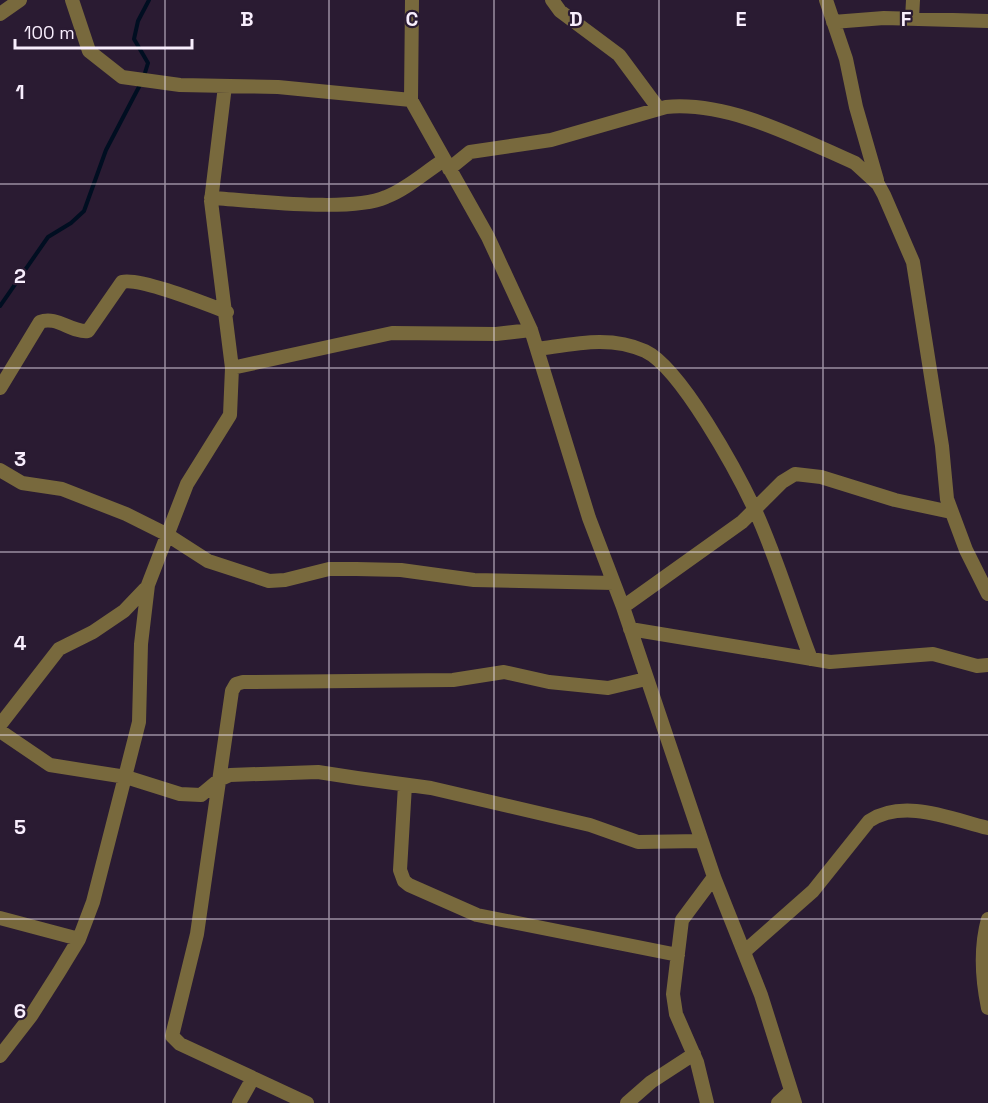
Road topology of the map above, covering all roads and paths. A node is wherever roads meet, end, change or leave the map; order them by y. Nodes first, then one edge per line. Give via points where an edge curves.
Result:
1 (20, 0) edge
2 (72, 0) edge
3 (412, 0) edge
4 (552, 0) edge
5 (826, 0) edge
6 (913, 0) edge
7 (0, 14) edge
8 (912, 19) junction
9 (988, 21) edge
10 (833, 22) junction
11 (225, 86) junction
12 (411, 100) junction
13 (659, 110) junction
14 (446, 164) junction
15 (878, 184) junction
16 (212, 198) junction
17 (226, 312) junction
18 (531, 330) junction
19 (538, 349) junction
20 (232, 368) junction
21 (0, 388) edge
22 (0, 470) edge
23 (755, 510) junction
24 (951, 512) junction
25 (166, 534) junction
26 (614, 583) junction
27 (148, 585) junction
28 (988, 594) edge
29 (623, 607) junction
30 (630, 629) junction
31 (811, 659) junction
32 (988, 665) edge
33 (646, 679) junction
34 (0, 725) edge
35 (0, 731) edge
36 (126, 777) junction
37 (219, 780) junction
38 (405, 785) junction
39 (988, 828) edge
40 (701, 841) junction
41 (714, 877) junction
42 (0, 918) edge
43 (988, 919) edge
44 (79, 939) junction
45 (985, 939) edge
46 (745, 951) junction
47 (678, 954) junction
48 (988, 1008) edge
49 (694, 1054) junction
50 (0, 1056) edge
51 (253, 1078) junction
52 (792, 1098) edge
53 (238, 1103) edge
54 (307, 1103) edge
55 (627, 1103) edge
56 (707, 1103) edge
57 (778, 1103) edge

1 - 7 street
2 - 11 street via 89,51 112,71 135,80
3 - 12 street
4 - 13 street via 560,11 619,55
5 - 10 street
6 - 8 street
8 - 9 street
8 - 10 street
10 - 15 street
11 - 12 street
11 - 16 street
12 - 14 street
13 - 14 street via 551,140 470,152
13 - 15 street via 698,106 742,116 855,163
14 - 16 street via 373,201 315,205
14 - 18 street via 493,247
15 - 24 street via 916,274
16 - 17 street
17 - 20 street
17 - 21 street via 140,283 122,282 88,331 54,321 40,322
18 - 19 street
18 - 20 street via 502,334 392,333
19 - 23 street via 613,342 657,359 693,401
19 - 26 street via 589,518
20 - 25 street via 230,415 187,484
22 - 25 street via 22,483 62,489 92,500
23 - 24 street via 788,477 802,474
23 - 29 street
23 - 31 street
24 - 28 street
25 - 26 street via 208,561 269,581 329,569 357,569 401,570 474,580
25 - 27 street
26 - 29 street
27 - 34 street via 132,605 59,649
27 - 36 street via 139,722
29 - 30 street
30 - 31 street
30 - 33 street
31 - 32 street via 844,661 933,654 977,666
33 - 37 street via 608,688 549,682 504,672 453,680 239,682 232,691
33 - 40 street
35 - 36 street via 50,765
36 - 37 street via 191,796 205,793
36 - 44 street via 93,902
37 - 38 street via 230,775 318,772
37 - 51 street via 197,934 172,1036 180,1044
38 - 40 street via 590,825 638,842
38 - 47 street via 400,870 409,885 477,915
39 - 46 street via 920,812 880,814 869,821 813,891
40 - 41 street
41 - 46 street
41 - 47 street via 682,920
42 - 44 street
43 - 45 street
44 - 50 street via 31,1016
45 - 48 street via 984,990
46 - 52 street
47 - 49 street via 673,1003
49 - 55 street
49 - 56 street
51 - 53 street
51 - 54 street
52 - 57 street

